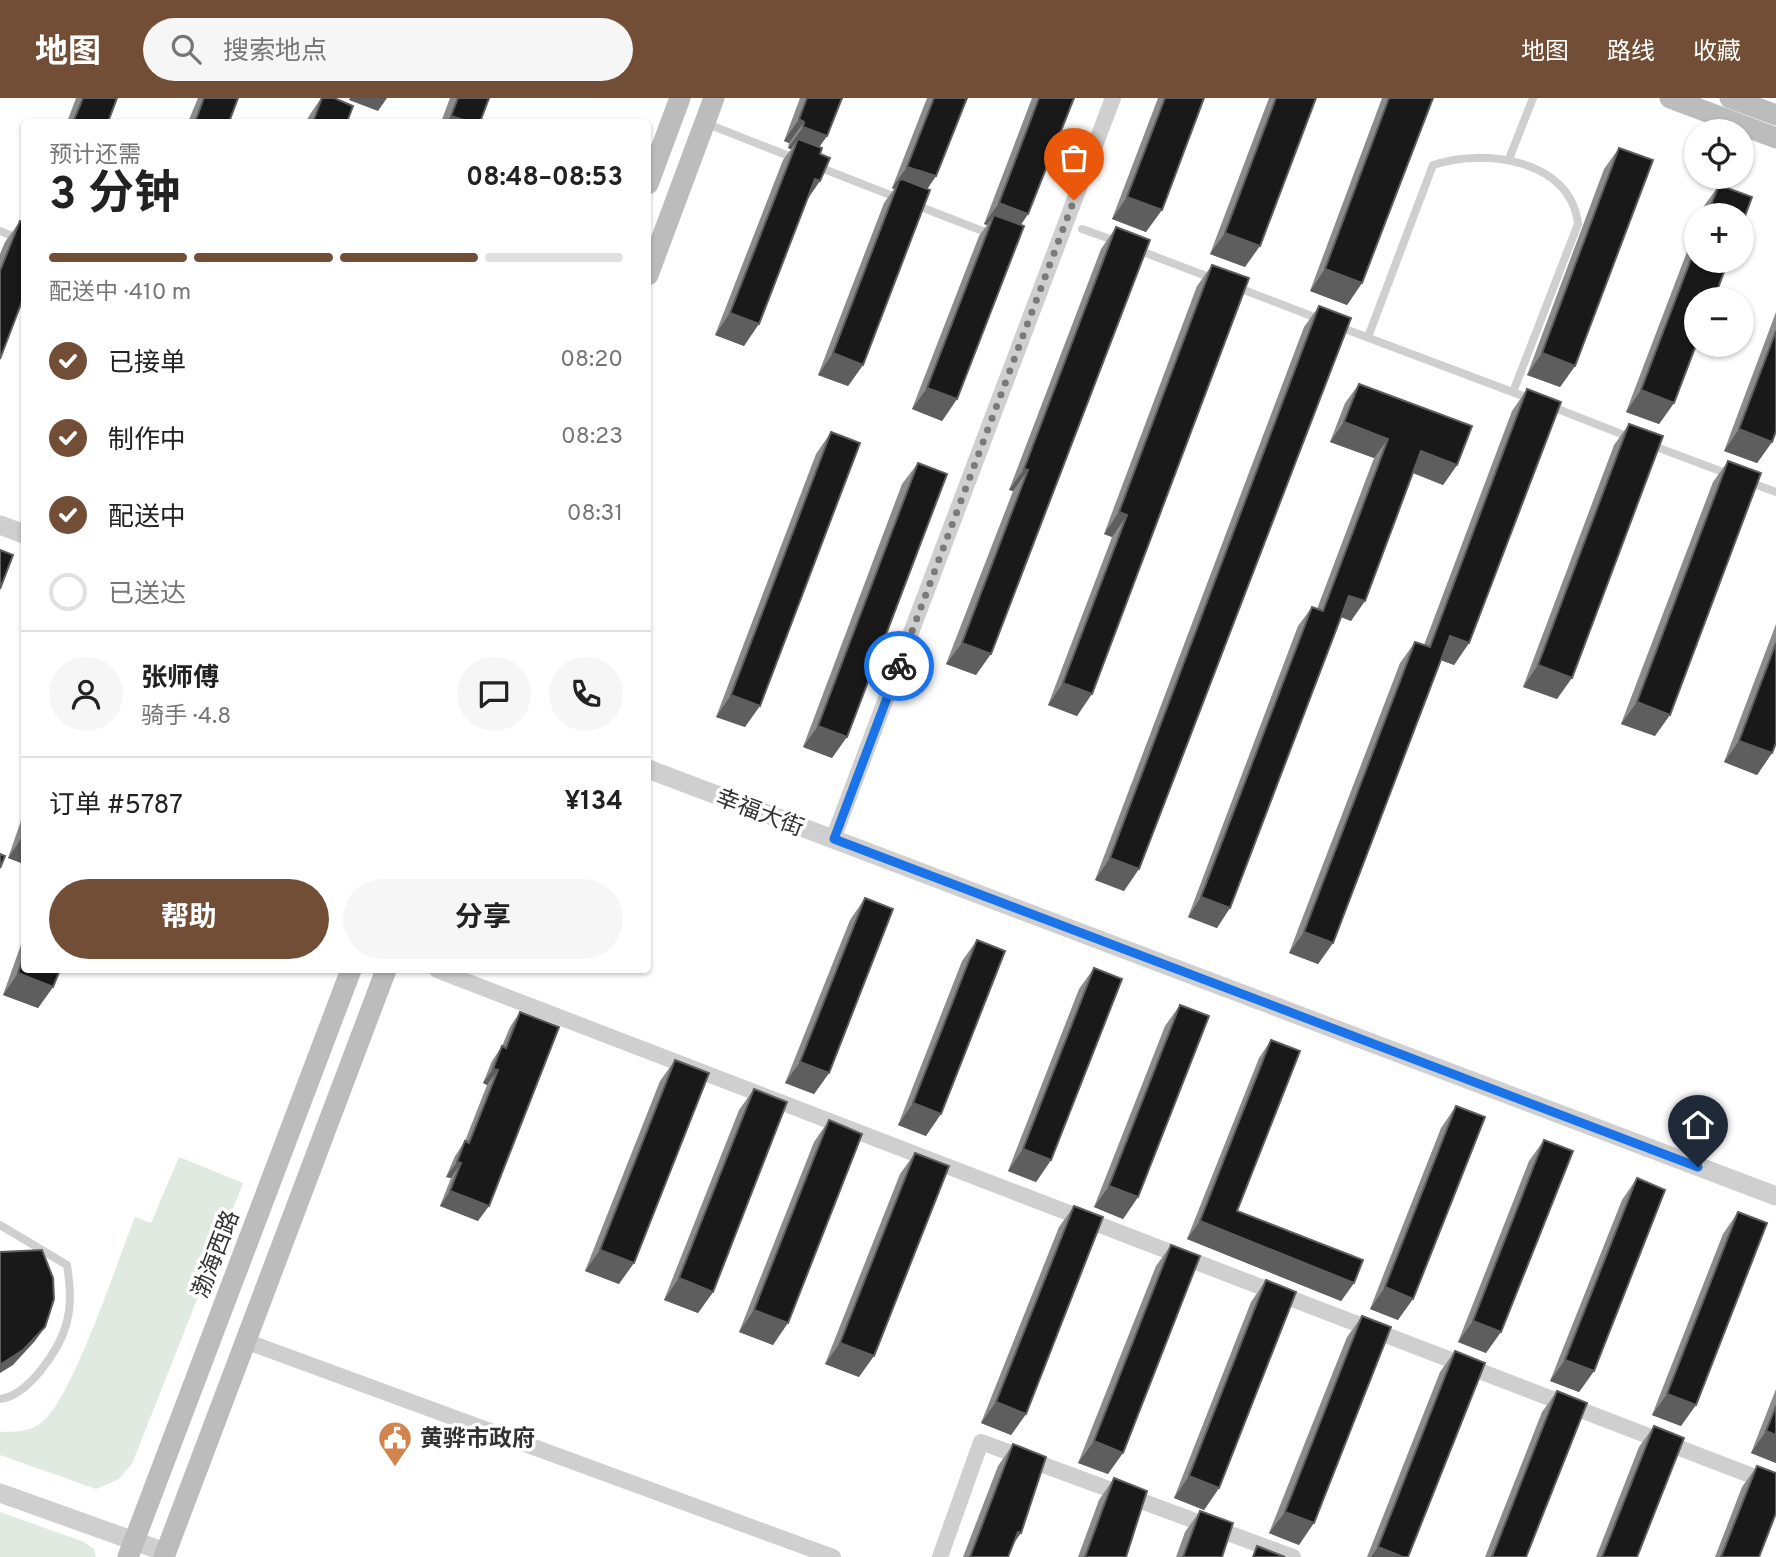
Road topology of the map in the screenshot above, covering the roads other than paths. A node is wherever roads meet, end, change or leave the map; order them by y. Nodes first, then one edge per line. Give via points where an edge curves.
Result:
1 (680, 98) edge
2 (714, 98) edge
3 (1113, 98) edge
4 (1533, 98) edge
5 (1670, 98) edge
6 (1730, 98) edge
7 (1776, 115) edge
8 (705, 123) junction
9 (1776, 138) edge
10 (1510, 159) junction
11 (651, 176) edge
12 (1082, 229) dead end
13 (0, 231) edge
14 (21, 240) edge
15 (1009, 241) edge
16 (1121, 243) edge
17 (1134, 248) edge
18 (651, 267) edge
19 (1368, 337) junction
20 (1513, 392) junction
21 (1776, 492) edge
22 (0, 525) edge
23 (21, 533) edge
24 (651, 770) edge
25 (834, 839) junction
26 (350, 973) edge
27 (385, 973) edge
28 (445, 973) edge
29 (1776, 1196) edge
30 (0, 1225) edge
31 (245, 1341) junction
32 (0, 1399) edge
33 (1776, 1485) edge
34 (0, 1493) edge
35 (132, 1549) edge
36 (164, 1555) edge
37 (833, 1557) edge
38 (940, 1557) edge
39 (1293, 1557) edge

1 - 11 main road
2 - 8 main road
3 - 25 street
4 - 10 lane
5 - 9 main road
6 - 7 main road
8 - 15 lane
8 - 18 main road
10 - 19 lane via 1452,158 1433,165
10 - 20 lane via 1559,184 1576,206 1578,224
12 - 16 lane
13 - 14 lane
17 - 19 lane
19 - 20 lane
20 - 21 lane
22 - 23 street
24 - 25 street, 幸福大街
25 - 29 street, 幸福大街
26 - 35 main road, 渤海西路
27 - 31 main road
28 - 33 street
30 - 32 lane via 67,1265 71,1289 66,1326 33,1381
31 - 36 main road
31 - 37 street
34 - 35 street
35 - 36 street
38 - 39 street via 981,1442

